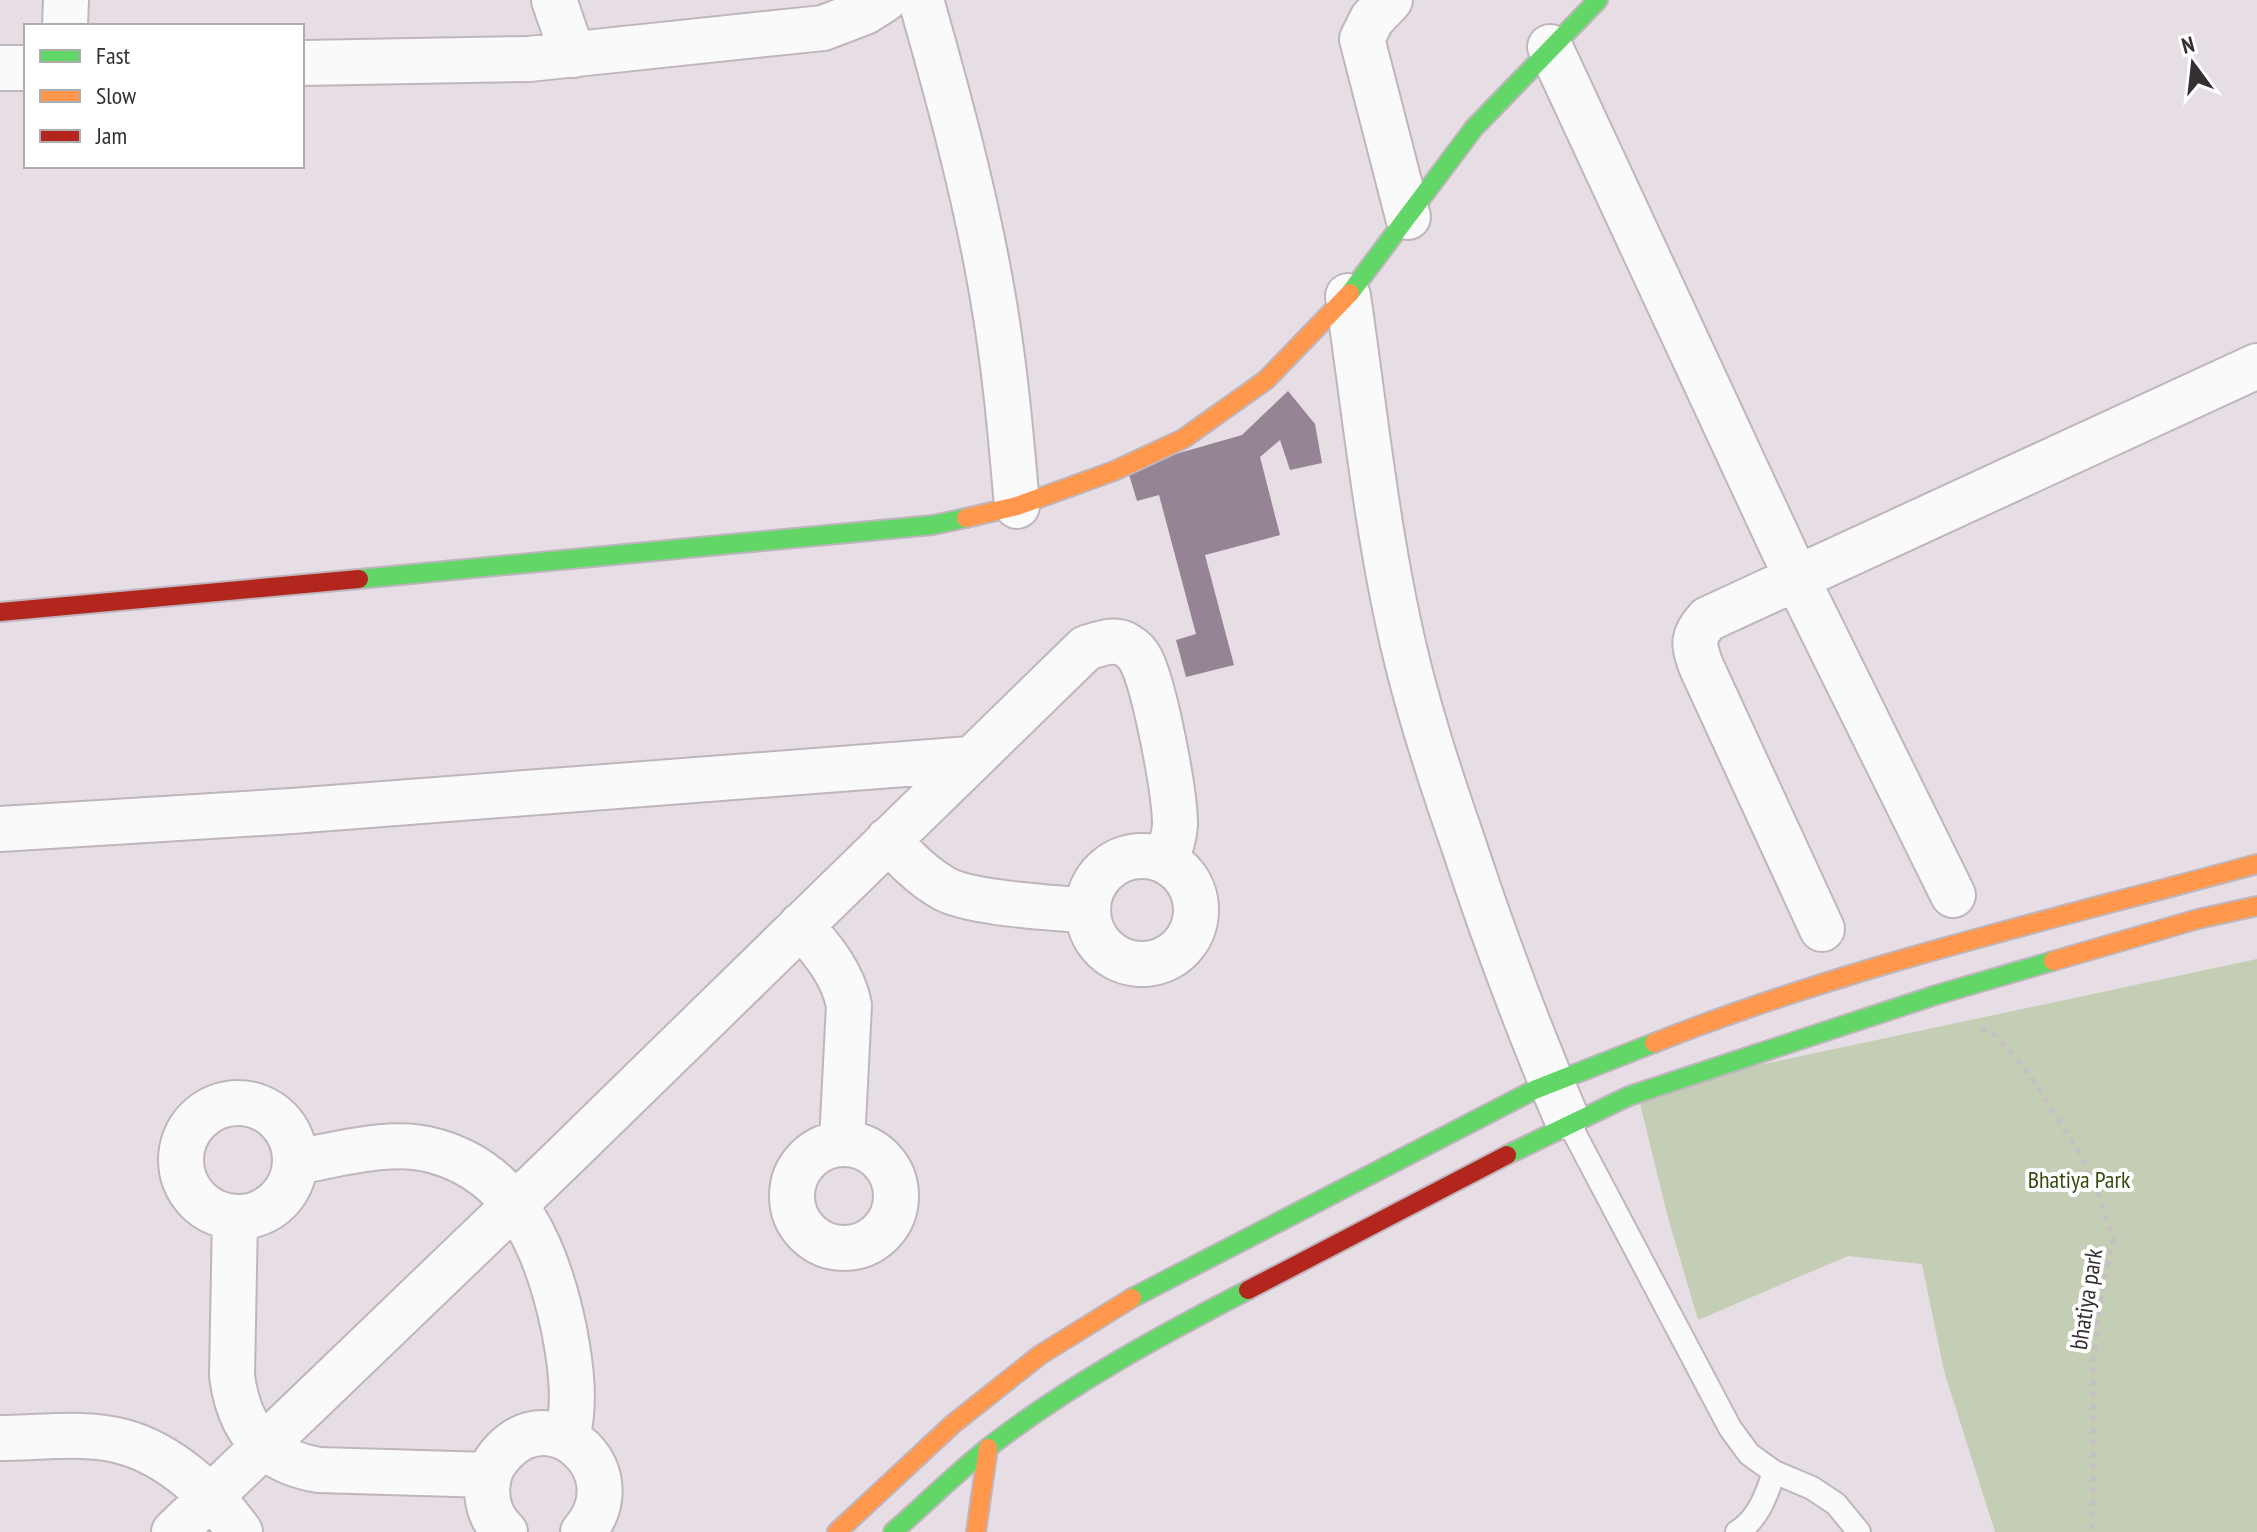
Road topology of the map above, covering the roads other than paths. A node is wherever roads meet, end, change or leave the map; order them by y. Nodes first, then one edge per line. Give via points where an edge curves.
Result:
1 (66, 0) edge
2 (554, 0) edge
3 (884, 0) edge
4 (921, 0) edge
5 (1390, 0) edge
6 (1598, 0) edge
7 (65, 24) edge
8 (1550, 47) junction
9 (573, 55) junction
10 (304, 63) edge
11 (0, 68) edge
12 (24, 68) edge
13 (1408, 217) junction
14 (1348, 296) junction
15 (2257, 366) edge
16 (1017, 506) junction
17 (1797, 579) junction
18 (0, 612) edge
19 (970, 759) junction
20 (0, 829) edge
21 (888, 840) junction
22 (1165, 861) junction
23 (2257, 864) edge
24 (1953, 895) dead end
25 (2257, 906) edge
26 (1088, 911) junction
27 (801, 925) junction
28 (1822, 929) dead end
29 (1552, 1083) junction
30 (1570, 1125) junction
31 (842, 1142) dead end
32 (295, 1162) junction
33 (514, 1205) junction
34 (235, 1217) junction
35 (0, 1438) edge
36 (567, 1438) junction
37 (263, 1445) junction
38 (988, 1448) junction
39 (1774, 1472) junction
40 (489, 1475) junction
41 (209, 1497) junction
42 (855, 1515) junction
43 (174, 1532) edge
44 (240, 1532) edge
45 (505, 1532) edge
46 (583, 1532) edge
47 (837, 1532) edge
48 (869, 1532) edge
49 (893, 1532) edge
50 (976, 1532) edge
51 (1737, 1532) edge
52 (1859, 1532) edge

1 - 7 street
2 - 9 street
3 - 9 street via 823,28
4 - 16 street via 971,188 993,299
5 - 13 street via 1362,39
6 - 8 main road
8 - 13 main road via 1474,128
8 - 17 street
9 - 10 street
11 - 12 street
13 - 14 main road
14 - 16 main road via 1266,380 1183,439
14 - 29 street via 1408,663 1475,881
15 - 17 street
16 - 18 main road via 933,525
17 - 24 street
17 - 28 street via 1708,619 1696,632 1695,650
19 - 20 street
19 - 21 street
19 - 22 street via 1086,648 1109,641 1126,644 1139,655 1147,674 1165,760 1175,822
21 - 26 street via 925,877 948,890
21 - 27 street
22 - 26 street via 1148,856 1113,864 1099,877
22 - 26 street via 1180,870 1196,901 1191,935 1166,959 1148,964 1114,957 1095,937
23 - 29 main road via 1726,1014
25 - 30 main road via 1936,995 1629,1096
27 - 31 street via 832,963 849,1005
27 - 33 street
29 - 30 street
29 - 42 main road via 1149,1287 1040,1355 953,1424
30 - 38 main road via 1169,1331 1063,1394
30 - 39 lane via 1730,1428 1749,1454
32 - 33 street via 391,1147 432,1150 492,1180
32 - 34 street via 291,1180 269,1207
32 - 34 street via 285,1128 257,1106 230,1104 202,1115 182,1148 187,1186 215,1212
33 - 36 street via 542,1251 558,1303 572,1389
33 - 37 street
34 - 37 street via 234,1397 249,1431
35 - 41 street via 123,1441 172,1466
36 - 40 street via 528,1436 496,1459
36 - 46 street via 595,1465 601,1484 600,1504
37 - 40 street via 284,1460 319,1470
37 - 41 street
38 - 49 main road
38 - 50 main road
39 - 51 lane via 1767,1498
39 - 52 lane via 1836,1504
40 - 45 street via 490,1511
41 - 43 street
41 - 44 street
42 - 47 main road
42 - 48 main road

